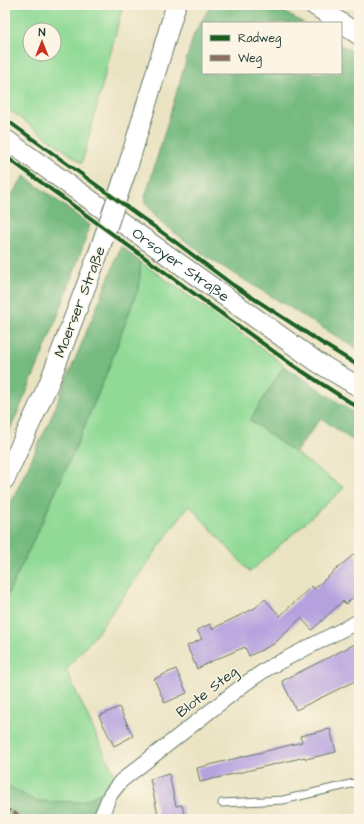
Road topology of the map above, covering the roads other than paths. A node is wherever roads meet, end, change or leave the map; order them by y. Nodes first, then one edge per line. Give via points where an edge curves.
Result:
1 (177, 5) edge
2 (314, 5) edge
3 (340, 22) edge
4 (342, 24) edge
5 (359, 35) edge
6 (8, 149) edge
7 (359, 387) edge
8 (5, 479) edge
9 (359, 622) edge
10 (359, 782) edge
11 (222, 803) dead end
12 (100, 819) edge

1 - 8 main road, Moerser Straße, bridge via 128,166 97,257 48,383
2 - 3 main road
4 - 5 main road
6 - 7 main road, Orsoyer Straße via 317,362
9 - 12 street, Blote Steg via 268,668 246,683 121,781 110,796
10 - 11 lane via 283,800

